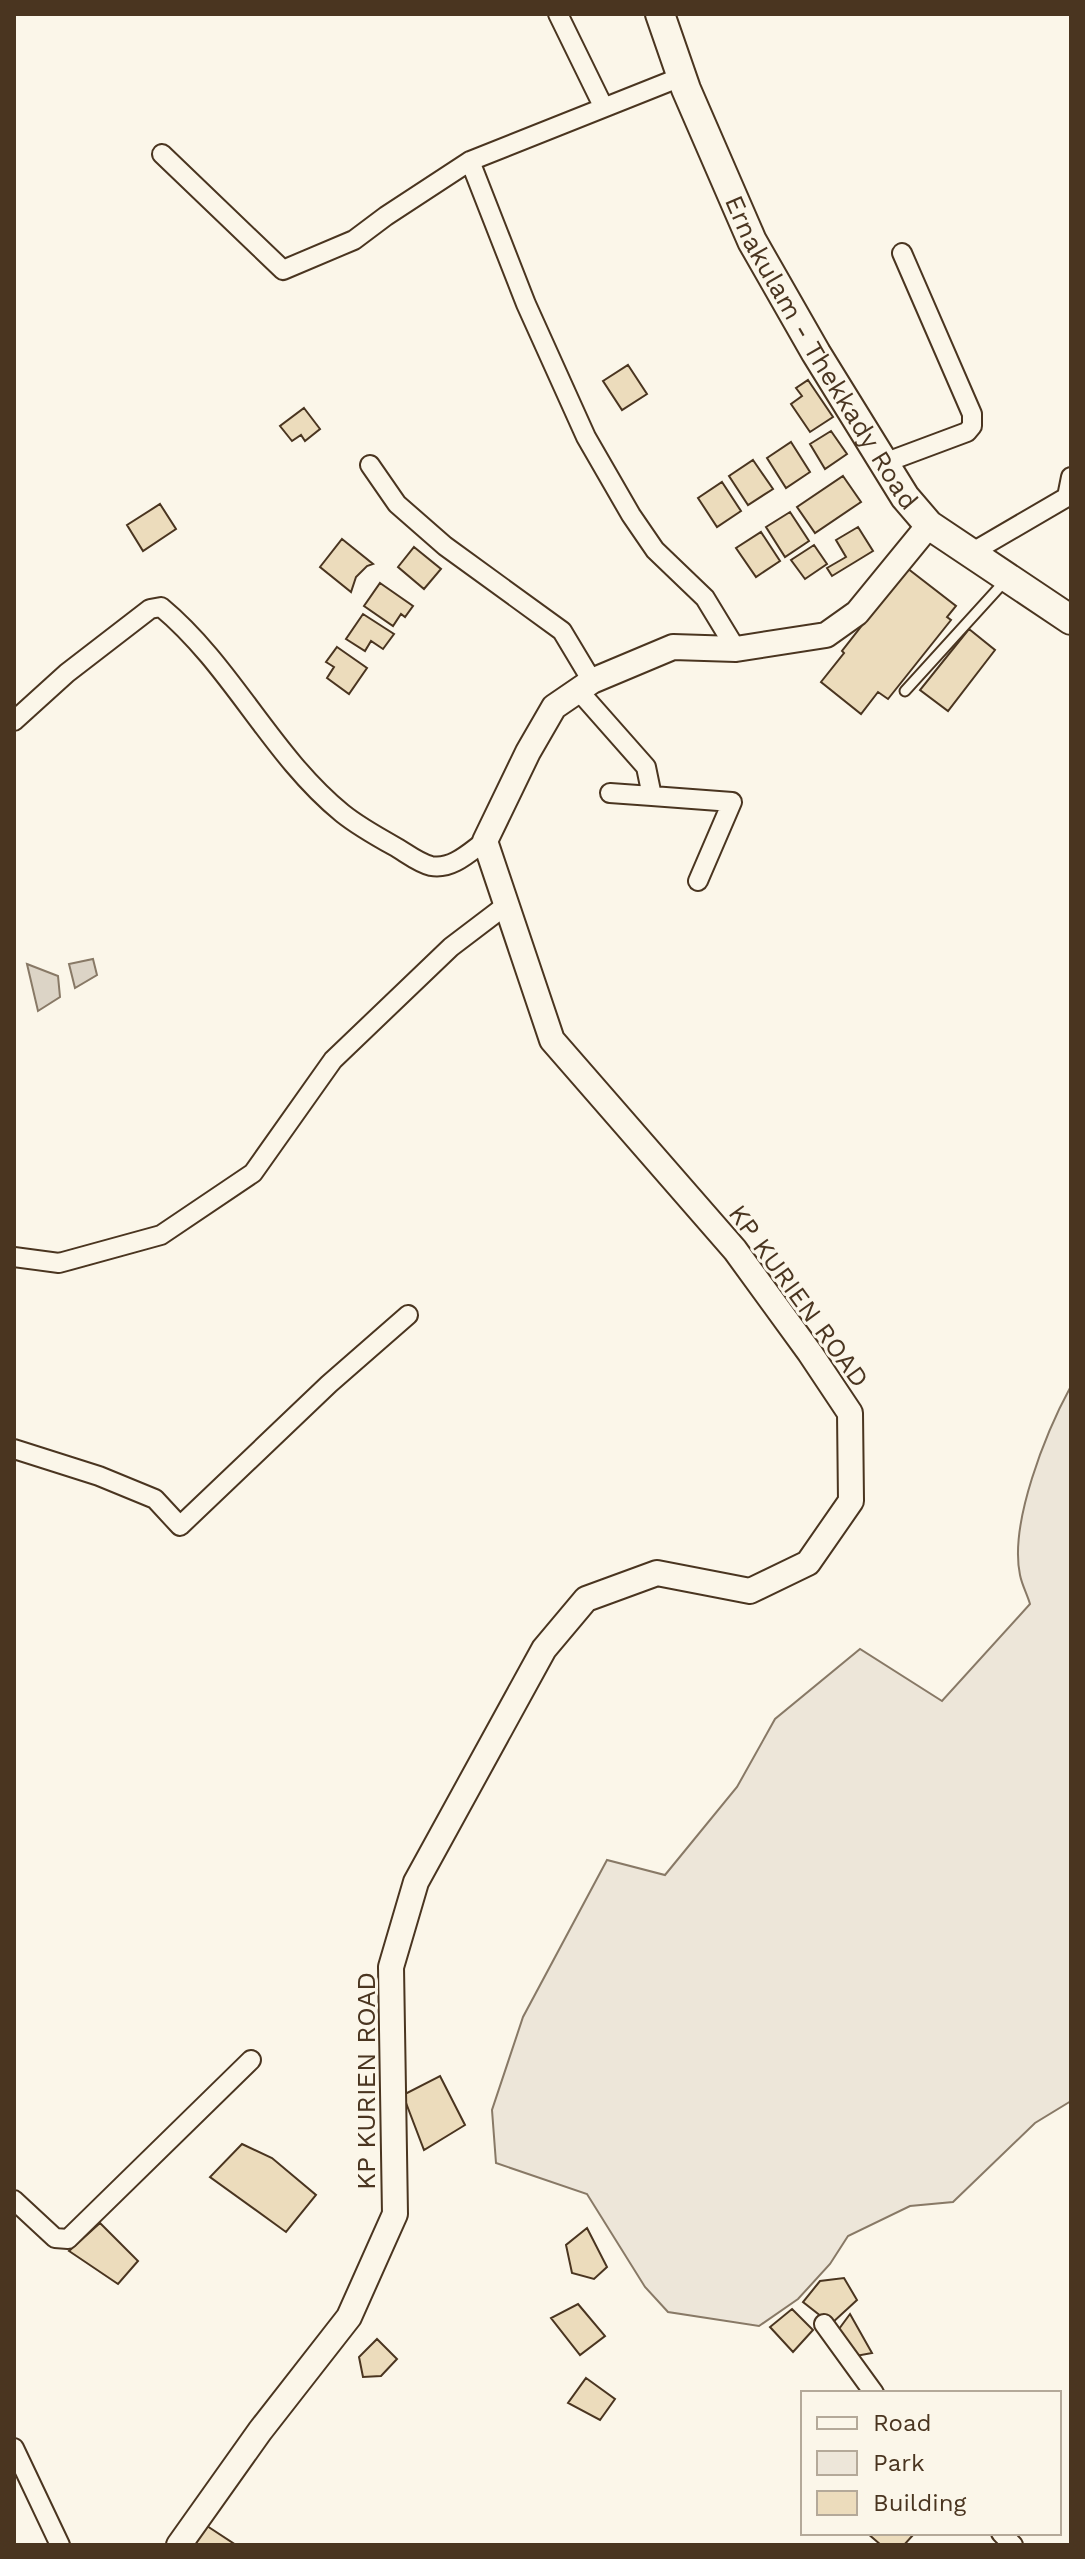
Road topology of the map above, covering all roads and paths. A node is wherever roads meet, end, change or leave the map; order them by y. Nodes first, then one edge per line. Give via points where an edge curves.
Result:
1 (558, 14) edge
2 (660, 14) edge
3 (681, 77) junction
4 (603, 106) junction
5 (162, 154) dead end
6 (470, 161) junction
7 (902, 253) dead end
8 (884, 463) junction
9 (370, 465) dead end
10 (1071, 477) edge
11 (929, 525) junction
12 (971, 553) junction
13 (1008, 578) junction
14 (1071, 620) edge
15 (736, 649) junction
16 (585, 686) junction
17 (905, 691) dead end
18 (14, 721) edge
19 (610, 793) dead end
20 (652, 796) junction
21 (485, 841) junction
22 (698, 881) dead end
23 (505, 906) junction
24 (14, 1257) edge
25 (408, 1315) dead end
26 (14, 1449) edge
27 (251, 2060) dead end
28 (14, 2200) edge
29 (824, 2324) dead end
30 (873, 2391) edge
31 (14, 2448) edge
32 (60, 2545) edge
33 (179, 2545) edge

1 - 4 street
2 - 3 main road, Ernakulam - Thekkady Road
3 - 4 street
3 - 8 main road, Ernakulam - Thekkady Road via 752,241
4 - 6 street
5 - 6 street via 283,270 354,240
6 - 15 street via 586,437 655,550 705,598
7 - 8 street via 972,414 972,426
8 - 11 main road, Ernakulam - Thekkady Road
9 - 16 street via 397,504 445,546 562,631
10 - 12 street via 1067,497
11 - 12 main road, Ernakulam - Thekkady Road
11 - 15 street via 857,613 826,635
12 - 13 main road, Ernakulam - Thekkady Road
13 - 14 main road, Ernakulam - Thekkady Road
13 - 17 lane
15 - 16 street via 673,647
16 - 20 street via 646,767
16 - 21 street via 554,707
18 - 21 street via 80,663 150,609 161,607 343,814 432,867 456,862
19 - 20 street
20 - 22 street via 732,802
21 - 23 street, KP KURIEN ROAD
23 - 24 street via 451,947 333,1060 253,1173 161,1235 59,1263
23 - 33 street, KP KURIEN ROAD via 552,1040 735,1250 850,1413 851,1501 808,1563 750,1591 657,1573 586,1599 544,1649 416,1882 391,1967 395,2214 349,2317
25 - 26 street via 180,1526 155,1499
27 - 28 street via 68,2239 55,2238
29 - 30 street
31 - 32 street

